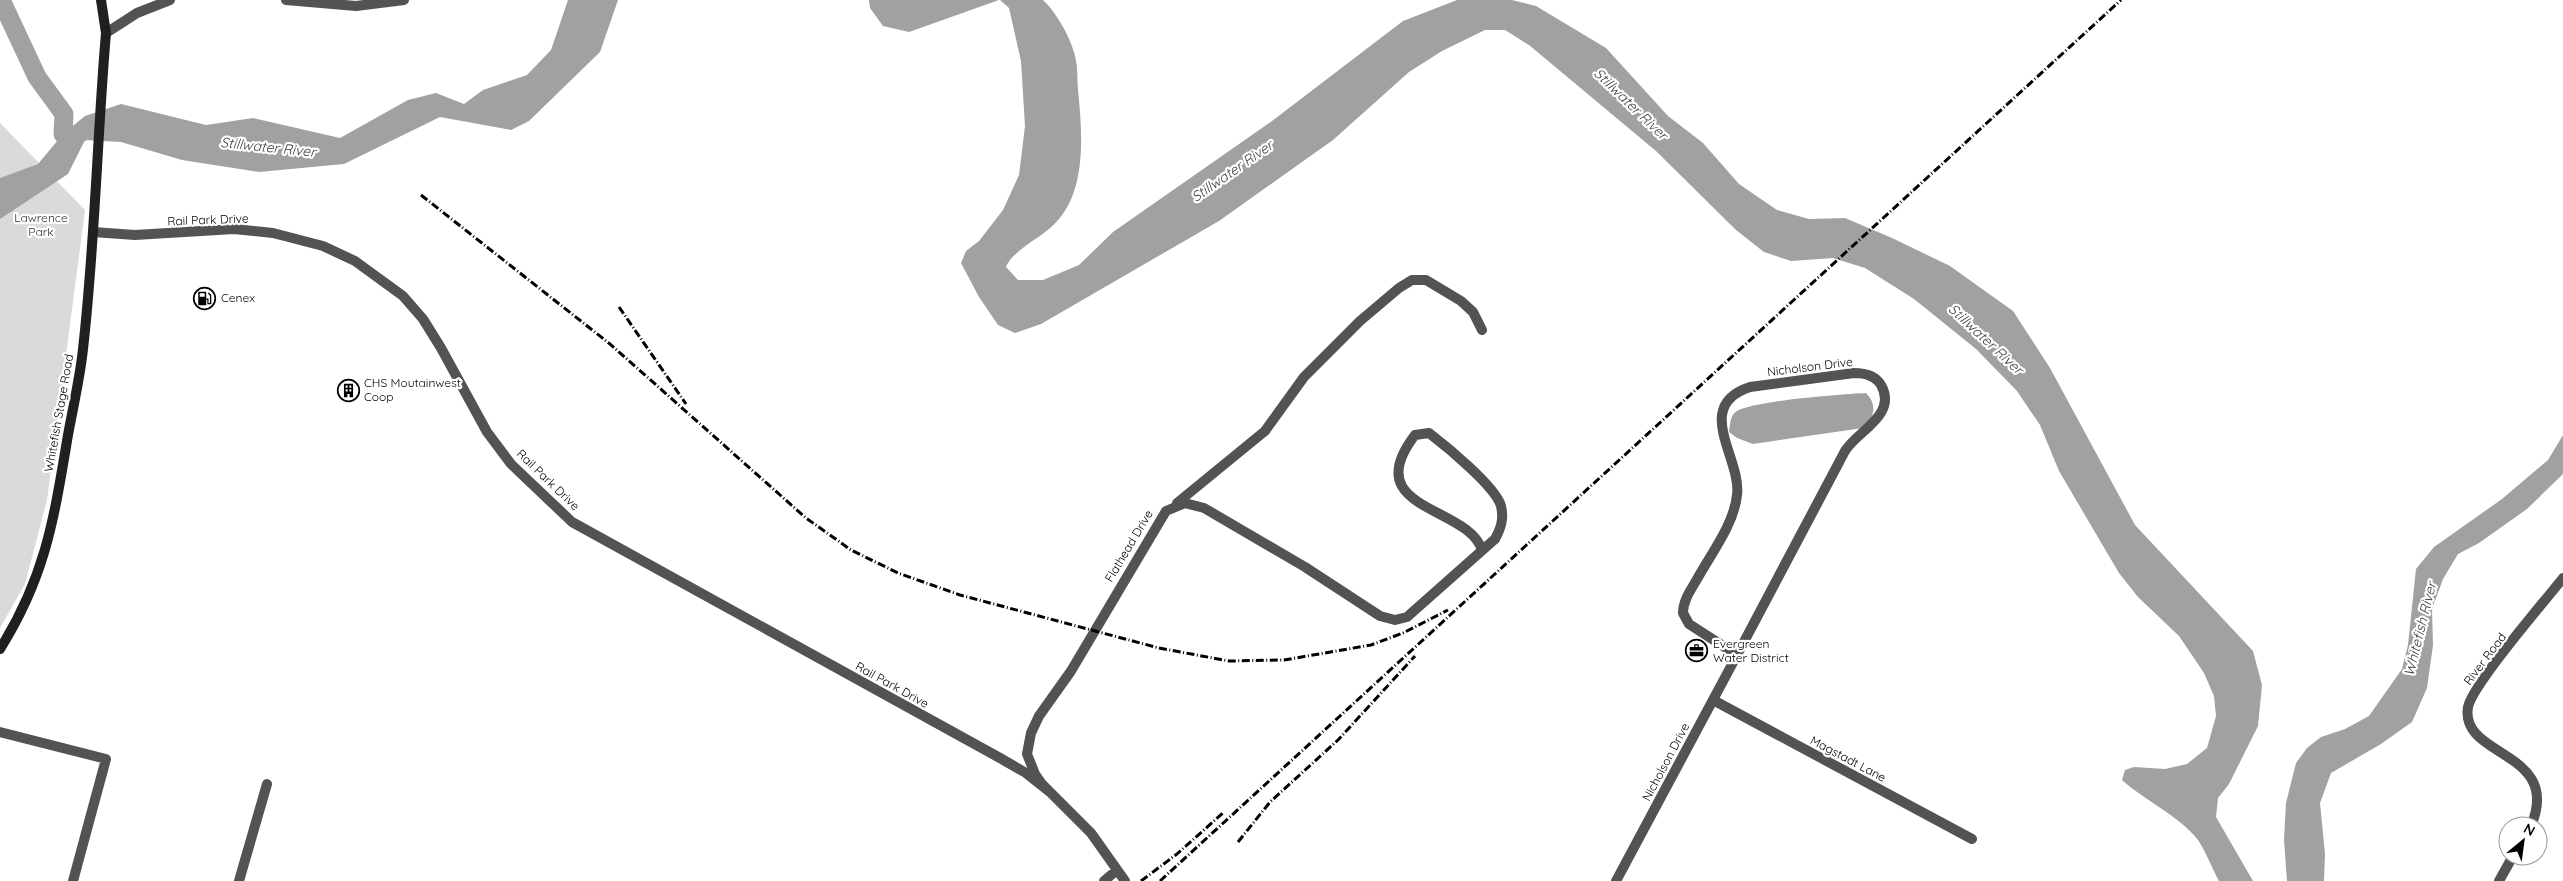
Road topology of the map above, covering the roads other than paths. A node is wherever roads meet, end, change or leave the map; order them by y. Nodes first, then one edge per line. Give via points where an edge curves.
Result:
1 (101, 0) edge
2 (170, 0) edge
3 (286, 0) edge
4 (404, 0) edge
5 (106, 33) junction
6 (93, 232) junction
7 (1482, 330) dead end
8 (1166, 511) junction
9 (1482, 550) junction
10 (2563, 578) edge
11 (0, 649) edge
12 (1737, 654) junction
13 (1713, 700) junction
14 (0, 732) edge
15 (267, 784) dead end
16 (1050, 792) junction
17 (2535, 816) edge
18 (1972, 840) dead end
19 (2507, 866) edge
20 (1117, 870) junction
21 (73, 881) edge
22 (239, 881) edge
23 (1104, 881) edge
24 (1125, 881) edge
25 (1616, 881) edge
26 (2499, 881) edge

1 - 5 main road
2 - 5 street via 137,13
3 - 4 street via 356,6
5 - 6 main road, Whitefish Stage Road
6 - 11 main road, Whitefish Stage Road via 83,352 54,517 44,560 31,593
6 - 16 street, Rail Park Drive via 135,235 234,229 273,233 323,246 355,261 403,296 423,319 487,432 511,464 572,522 1006,761
7 - 8 street via 1473,312 1426,280 1412,280 1360,321 1304,377 1265,431
8 - 9 street, Flathead Drive via 1185,503 1204,508 1305,567 1380,616 1395,620 1407,617
8 - 16 street, Flathead Drive via 1031,733 1027,754 1035,774
9 - 9 street, Flathead Drive via 1495,539 1503,524 1501,505 1491,489 1441,442 1429,433 1415,435 1399,464 1401,480 1408,494 1426,508 1472,532
10 - 17 street, River Road via 2479,686 2468,710 2477,733 2536,777 2540,804
12 - 12 street, Nicholson Drive via 1845,451 1880,413 1883,391 1878,381 1869,375 1750,387 1735,395 1724,410 1722,430 1736,476 1737,500 1688,596 1683,613 1689,624
12 - 13 street, Nicholson Drive
13 - 18 street, Magstadt Lane
13 - 25 street, Nicholson Drive
14 - 21 street via 106,759
15 - 22 street
16 - 20 street, Flathead Drive via 1091,833
19 - 26 street
20 - 23 street
20 - 24 street, Flathead Drive

